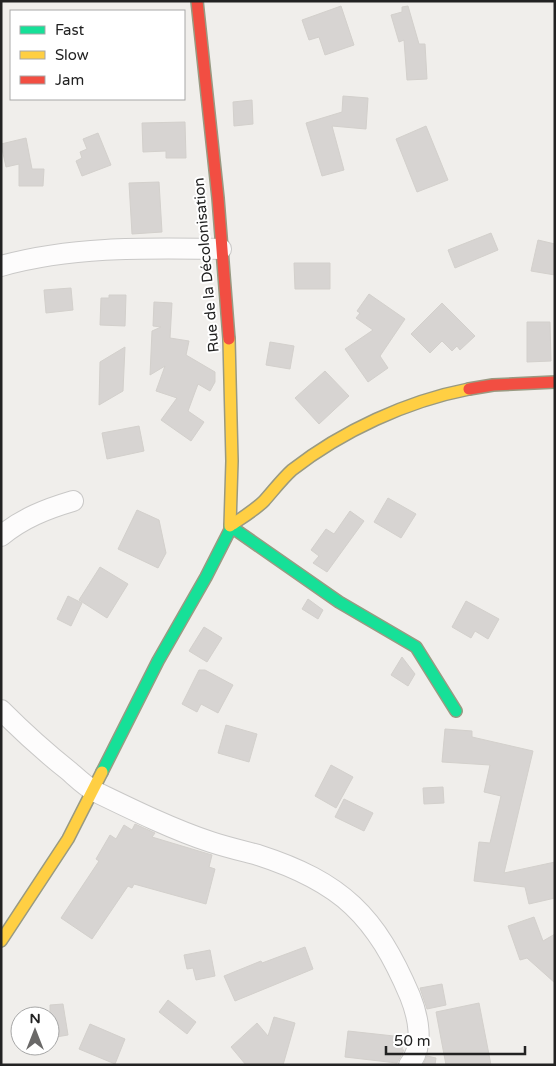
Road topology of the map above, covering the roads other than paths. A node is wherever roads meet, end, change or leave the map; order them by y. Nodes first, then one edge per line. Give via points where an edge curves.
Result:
1 (197, 1) edge
2 (221, 249) junction
3 (1, 266) edge
4 (555, 382) edge
5 (72, 501) dead end
6 (230, 526) junction
7 (1, 536) edge
8 (1, 710) edge
9 (456, 711) dead end
10 (94, 791) junction
11 (1, 941) edge
12 (409, 1065) edge

1 - 2 street, Rue de la Décolonisation
2 - 3 street via 103,250 56,254
2 - 6 street, Rue de la Décolonisation via 233,446
4 - 6 street via 494,385 434,396 376,420 330,444 292,471 262,503
5 - 7 street via 42,510
6 - 9 street via 339,602 416,648
6 - 10 street
8 - 10 street via 37,745
10 - 11 street via 68,840
10 - 12 street via 210,842 302,872 331,887 356,906 379,936 416,1011 419,1040

